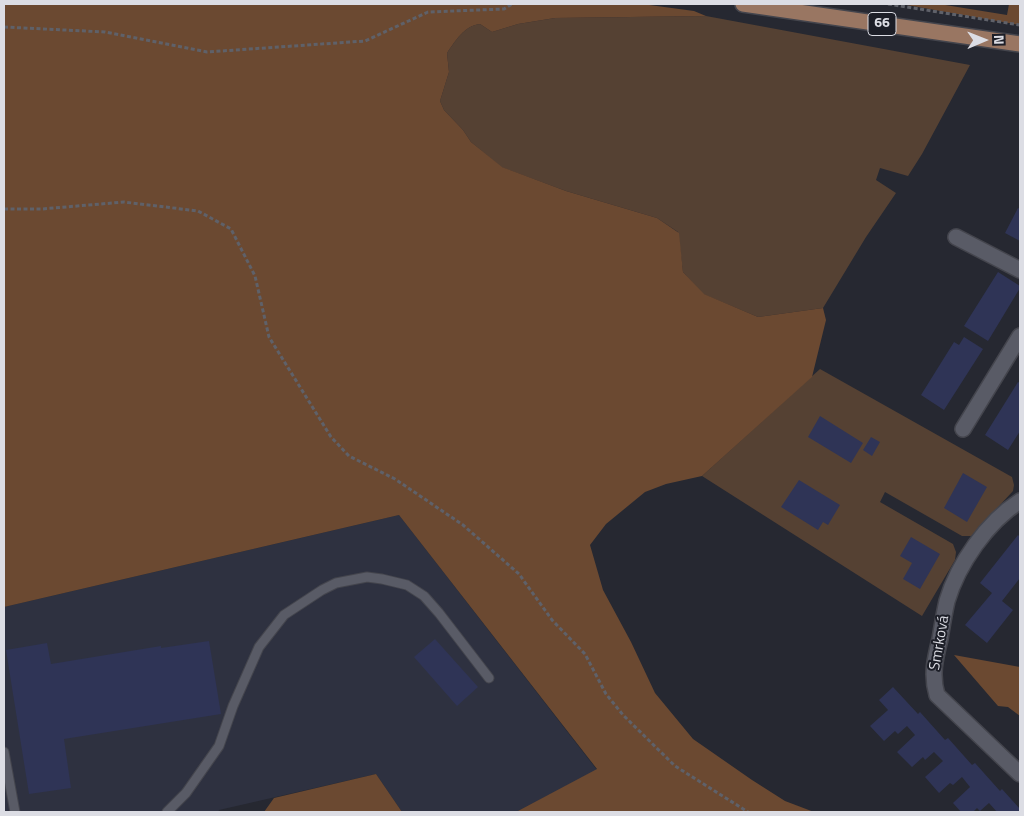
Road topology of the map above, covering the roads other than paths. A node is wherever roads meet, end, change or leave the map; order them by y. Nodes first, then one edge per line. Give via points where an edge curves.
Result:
1 (748, 4) edge
2 (1020, 44) edge
3 (956, 237) dead end
4 (1020, 270) edge
5 (1020, 336) edge
6 (963, 429) dead end
7 (1020, 502) edge
8 (489, 678) dead end
9 (4, 752) edge
10 (1020, 774) edge
11 (15, 812) edge
12 (167, 812) edge

1 - 2 main road, 66
3 - 4 street
5 - 6 street
7 - 10 street, Smrková via 996,522 971,550 957,576 947,601 933,682 937,695
8 - 12 lane via 439,613 424,596 407,585 367,577 336,583 284,616 259,647 219,746 186,794
9 - 11 lane

